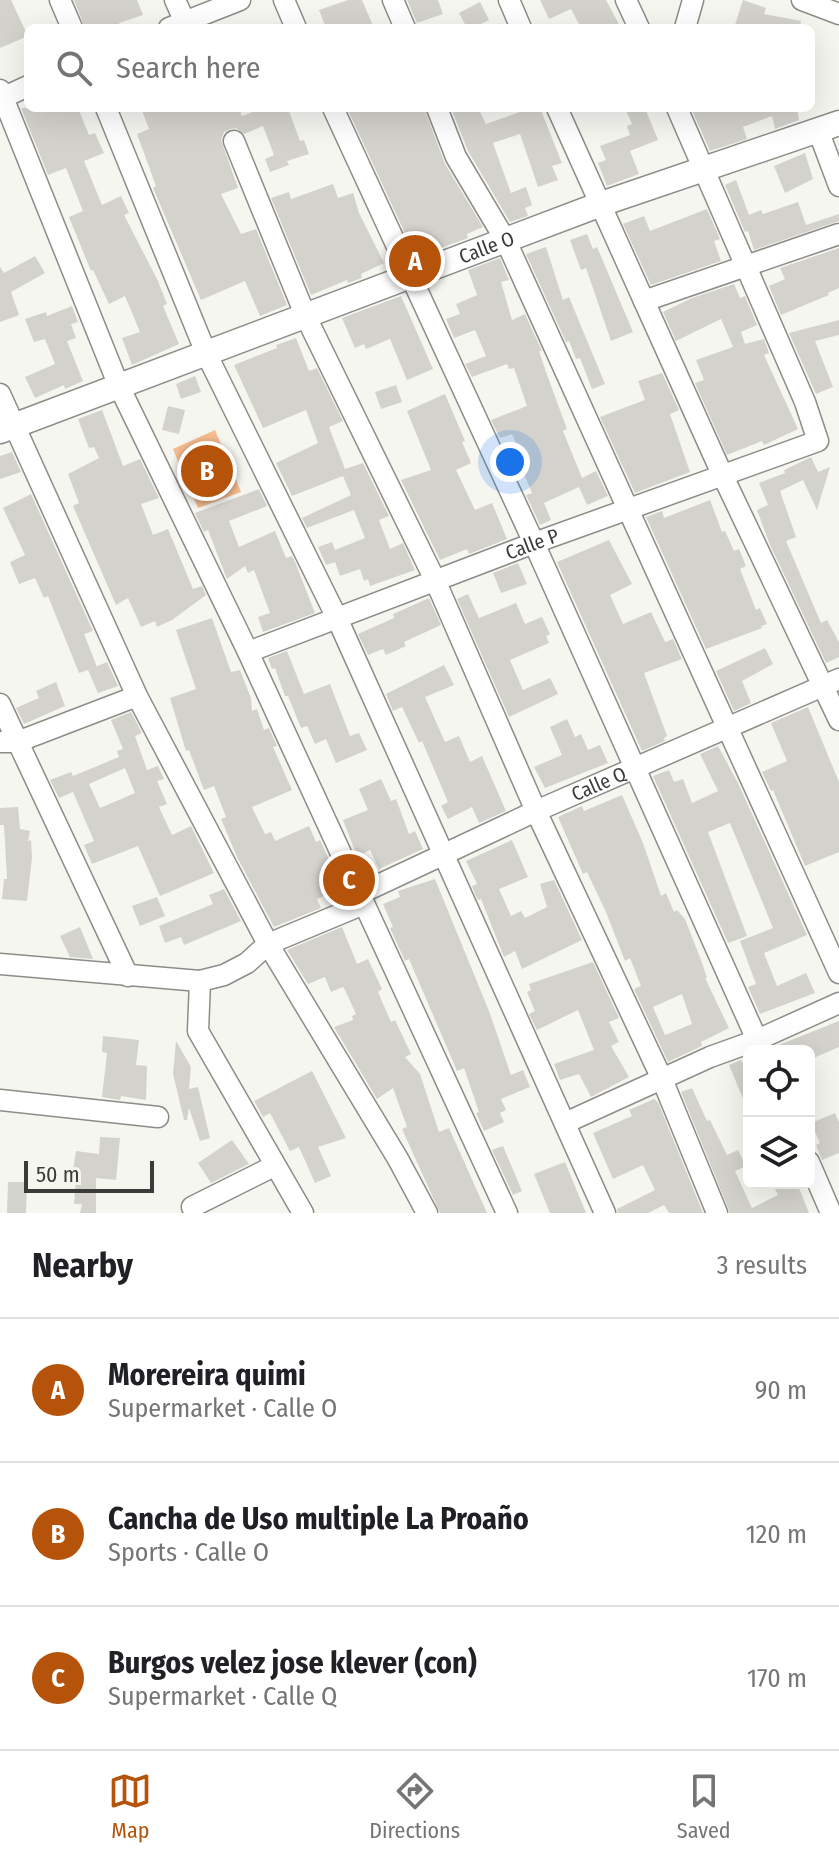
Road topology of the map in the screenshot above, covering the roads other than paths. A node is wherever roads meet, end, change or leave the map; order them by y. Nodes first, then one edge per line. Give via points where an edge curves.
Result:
1 (60, 0) edge
2 (175, 0) edge
3 (240, 0) edge
4 (284, 0) edge
5 (393, 0) edge
6 (509, 0) edge
7 (626, 0) edge
8 (693, 0) edge
9 (802, 0) edge
10 (839, 14) edge
11 (70, 24) edge
12 (177, 24) edge
13 (180, 24) edge
14 (294, 24) edge
15 (403, 24) edge
16 (519, 24) edge
17 (637, 24) edge
18 (686, 24) edge
19 (24, 87) edge
20 (1, 96) edge
21 (108, 112) edge
22 (335, 112) edge
23 (439, 112) edge
24 (559, 112) edge
25 (679, 112) edge
26 (828, 126) edge
27 (234, 141) dead end
28 (701, 169) junction
29 (839, 186) edge
30 (601, 204) junction
31 (839, 234) edge
32 (506, 241) junction
33 (745, 266) junction
34 (411, 276) junction
35 (644, 301) junction
36 (306, 317) junction
37 (206, 353) junction
38 (118, 384) junction
39 (0, 394) edge
40 (7, 428) edge
41 (722, 474) junction
42 (627, 510) junction
43 (534, 543) junction
44 (435, 580) junction
45 (337, 618) junction
46 (248, 652) junction
47 (832, 683) edge
48 (137, 696) junction
49 (0, 704) edge
50 (839, 720) edge
51 (729, 727) junction
52 (8, 742) edge
53 (634, 768) junction
54 (536, 811) junction
55 (442, 855) junction
56 (361, 899) junction
57 (268, 944) junction
58 (0, 964) edge
59 (839, 973) edge
60 (128, 976) junction
61 (200, 981) junction
62 (839, 1003) edge
63 (759, 1045) edge
64 (743, 1051) edge
65 (662, 1079) junction
66 (0, 1100) edge
67 (158, 1117) dead end
68 (565, 1123) junction
69 (274, 1166) junction
70 (815, 1176) edge
71 (192, 1207) dead end
72 (303, 1213) edge
73 (427, 1213) edge
74 (507, 1213) edge
75 (605, 1213) edge
76 (717, 1213) edge
77 (831, 1213) edge

1 - 11 street
2 - 12 street
3 - 13 street
4 - 14 street
5 - 15 street
6 - 16 street
7 - 17 street
8 - 18 street
9 - 10 street
19 - 20 street
20 - 38 street
21 - 37 street
22 - 34 street
23 - 32 street via 456,157
24 - 30 street
25 - 28 street
26 - 28 street, Calle O
26 - 29 street
27 - 36 street
28 - 30 street, Calle O
28 - 33 street
30 - 32 street, Calle O
30 - 35 street
31 - 33 street
32 - 34 street, Calle O
32 - 42 street
33 - 35 street
33 - 41 street, Calle P via 818,441
34 - 36 street, Calle O
34 - 43 street
35 - 41 street
36 - 37 street, Calle O
36 - 44 street
37 - 38 street, Calle O
37 - 45 street
38 - 40 street, Calle O
38 - 46 street
39 - 40 street
40 - 48 street
41 - 42 street, Calle P
41 - 47 street
42 - 43 street, Calle P
42 - 51 street
43 - 44 street, Calle P
43 - 53 street
44 - 45 street, Calle P
44 - 54 street
45 - 46 street, Calle P
45 - 55 street
46 - 56 street
47 - 50 street
47 - 51 street, Calle Q
48 - 52 street
48 - 57 street
49 - 52 street
51 - 53 street, Calle Q
51 - 59 street
52 - 60 street
53 - 54 street, Calle Q
53 - 63 street
54 - 55 street, Calle Q
54 - 65 street
55 - 56 street, Calle Q
55 - 68 street
56 - 57 street, Calle Q
56 - 74 street
57 - 61 street via 247,963
57 - 73 street
58 - 60 street
60 - 61 street
61 - 69 street via 198,1031
62 - 63 street
64 - 65 street
65 - 68 street
65 - 76 street
66 - 67 street
68 - 75 street
69 - 71 street
69 - 72 street
70 - 77 street

